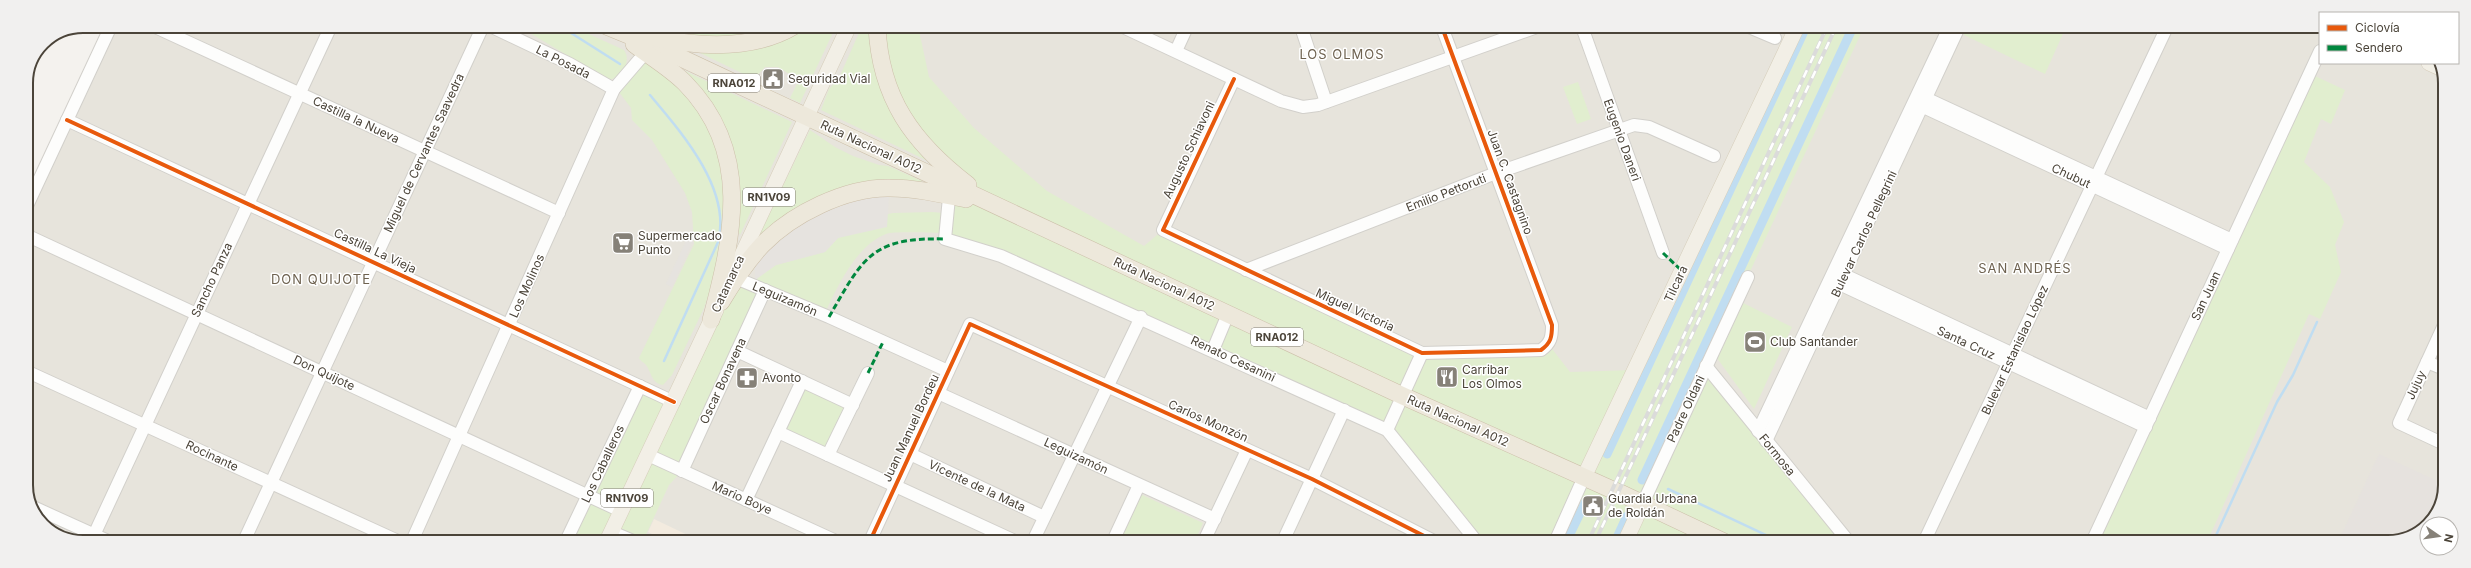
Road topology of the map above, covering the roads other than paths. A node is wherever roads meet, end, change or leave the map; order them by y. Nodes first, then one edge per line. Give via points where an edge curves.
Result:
1 (108, 33) edge
2 (168, 33) edge
3 (328, 33) edge
4 (480, 33) edge
5 (505, 33) edge
6 (629, 33) edge
7 (777, 33) edge
8 (847, 33) edge
9 (878, 33) edge
10 (1138, 33) edge
11 (1184, 33) edge
12 (1303, 33) edge
13 (1444, 33) edge
14 (1520, 33) edge
15 (1584, 33) edge
16 (1763, 33) edge
17 (1794, 33) edge
18 (1951, 33) edge
19 (2163, 33) edge
20 (2170, 33) edge
21 (1775, 38) dead end
22 (656, 40) edge
23 (1176, 51) junction
24 (2319, 53) edge
25 (1453, 57) junction
26 (1234, 79) junction
27 (614, 89) junction
28 (299, 93) junction
29 (1921, 101) junction
30 (1326, 102) junction
31 (807, 117) junction
32 (67, 120) junction
33 (1619, 129) junction
34 (425, 151) junction
35 (1714, 156) dead end
36 (1496, 173) junction
37 (2097, 183) junction
38 (950, 184) junction
39 (33, 193) edge
40 (248, 204) junction
41 (993, 205) junction
42 (559, 213) junction
43 (1163, 230) joint
44 (33, 238) edge
45 (2230, 245) junction
46 (1663, 253) dead end
47 (374, 262) junction
48 (1246, 270) junction
49 (733, 277) junction
50 (1748, 277) dead end
51 (1837, 278) junction
52 (765, 290) junction
53 (197, 314) junction
54 (1228, 314) junction
55 (1141, 317) junction
56 (711, 320) junction
57 (970, 324) joint
58 (510, 325) junction
59 (2438, 338) edge
60 (1549, 345) joint
61 (1213, 350) junction
62 (737, 351) junction
63 (1422, 353) junction
64 (2014, 360) junction
65 (2427, 362) junction
66 (1706, 366) junction
67 (2438, 367) edge
68 (948, 371) junction
69 (322, 372) junction
70 (868, 373) dead end
71 (33, 374) edge
72 (802, 381) junction
73 (640, 386) junction
74 (1107, 386) junction
75 (938, 393) junction
76 (1403, 396) junction
77 (674, 402) junction
78 (853, 405) junction
79 (1344, 410) junction
80 (2148, 422) junction
81 (145, 425) junction
82 (1386, 430) junction
83 (1758, 431) junction
84 (778, 432) junction
85 (458, 436) junction
86 (2438, 441) edge
87 (1766, 442) junction
88 (1247, 450) junction
89 (910, 454) junction
90 (648, 455) junction
91 (828, 455) junction
92 (1074, 455) junction
93 (682, 471) junction
94 (1584, 477) junction
95 (1312, 479) junction
96 (271, 483) junction
97 (1139, 485) junction
98 (895, 486) junction
99 (588, 496) junction
100 (746, 500) junction
101 (1643, 503) junction
102 (40, 510) edge
103 (622, 511) junction
104 (1044, 517) junction
105 (1214, 519) junction
106 (94, 535) joint
107 (247, 535) edge
108 (385, 535) edge
109 (415, 535) edge
110 (569, 535) edge
111 (610, 535) edge
112 (823, 535) edge
113 (873, 535) edge
114 (1001, 535) edge
115 (1036, 535) edge
116 (1116, 535) edge
117 (1207, 535) edge
118 (1286, 535) edge
119 (1422, 535) edge
120 (1471, 535) edge
121 (1558, 535) edge
122 (1628, 535) edge
123 (1709, 535) edge
124 (1842, 535) edge
125 (1927, 535) edge
126 (1936, 535) edge
127 (2095, 535) edge

1 - 32 street
2 - 28 street, Castilla la Nueva
3 - 28 street, Sancho Panza
4 - 34 street, Miguel de Cervantes Saavedra
5 - 27 street, La Posada via 570,64
6 - 22 highway, Ruta Nacional A012 / RNA012
7 - 22 highway via 763,39 735,44
8 - 31 main road, Catamarca
9 - 38 highway via 883,69 892,97 905,123
10 - 23 street
11 - 23 street
12 - 30 street
13 - 25 street, Juan C. Castagnino
14 - 25 street
15 - 33 street, Eugenio Daneri
16 - 21 street
17 - 94 main road, Tilcara
18 - 29 street, Bulevar Carlos Pellegrini
19 - 37 street, Bulevar Estanislao López
20 - 37 street, Bulevar Estanislao López
22 - 27 street, Los Molinos
22 - 31 highway, Ruta Nacional A012 / RNA012
22 - 56 highway via 703,104 728,156 733,188 732,223 727,260
23 - 26 street
24 - 45 street, San Juan
25 - 30 street
25 - 36 street, Juan C. Castagnino
26 - 30 street via 1295,106 1311,106
26 - 43 street, Augusto Schiavoni
27 - 42 street, Los Molinos
28 - 34 street, Castilla la Nueva
28 - 40 street, Sancho Panza
29 - 37 street, Chubut
29 - 51 street, Bulevar Carlos Pellegrini
31 - 38 highway, Ruta Nacional A012 / RNA012
31 - 49 main road, Catamarca / RN1V09
32 - 39 street
32 - 40 street, Castilla La Vieja
33 - 35 street, Emilio Pettoruti via 1634,125 1650,128
33 - 36 street, Emilio Pettoruti
33 - 46 street, Eugenio Daneri
34 - 42 street, Castilla la Nueva
34 - 47 street, Miguel de Cervantes Saavedra
36 - 48 street, Emilio Pettoruti
36 - 60 street, Juan C. Castagnino via 1552,325
37 - 45 street, Chubut
37 - 64 street, Bulevar Estanislao López
38 - 41 highway
38 - 41 highway
38 - 49 highway via 866,190 816,208 788,224 763,245
38 - 55 street, Renato Cesanini via 945,239 1001,256
40 - 47 street, Castilla La Vieja
40 - 53 street, Sancho Panza
41 - 54 highway, Ruta Nacional A012 / RNA012
42 - 58 street, Los Molinos
43 - 48 street, Miguel Victoria
44 - 53 street, Don Quijote
45 - 80 street, San Juan
47 - 58 street, Castilla La Vieja
47 - 69 street, Miguel de Cervantes Saavedra
48 - 63 street, Miguel Victoria
49 - 52 street, Leguizamón
49 - 56 highway
50 - 66 street, Padre Oldani
51 - 64 street, Santa Cruz
51 - 83 street, Bulevar Carlos Pellegrini
51 - 87 street, Bulevar Carlos Pellegrini
52 - 62 street, Oscar Bonavena
52 - 68 street, Leguizamón
53 - 69 street, Don Quijote
53 - 81 street, Sancho Panza
54 - 61 street
54 - 76 highway, Ruta Nacional A012 / RNA012
55 - 61 street, Renato Cesanini
55 - 74 street
56 - 77 main road, Catamarca / RN1V09
57 - 68 street, Juan Manuel Bordeu
57 - 74 street, Carlos Monzón
58 - 73 street, Castilla La Vieja
58 - 85 street, Los Molinos
59 - 65 street, Jujuy
60 - 63 street, Miguel Victoria via 1530,352
61 - 79 street, Renato Cesanini
62 - 72 street
62 - 93 street, Oscar Bonavena
63 - 76 street
64 - 80 street, Santa Cruz
64 - 125 street, Bulevar Estanislao López
64 - 126 street, Bulevar Estanislao López
65 - 67 street
65 - 86 street, Jujuy via 2399,423
66 - 83 street, Formosa
66 - 101 street, Padre Oldani
68 - 75 street, Juan Manuel Bordeu
69 - 85 street, Don Quijote
69 - 96 street, Miguel de Cervantes Saavedra
70 - 78 street
71 - 81 street, Rocinante
72 - 78 street
72 - 84 street
73 - 77 street, Castilla La Vieja
73 - 99 street, Los Caballeros
74 - 88 street, Carlos Monzón
74 - 92 street
75 - 89 street, Juan Manuel Bordeu
75 - 92 street, Leguizamón
76 - 82 street
76 - 94 highway, Ruta Nacional A012 / RNA012
77 - 90 main road, Catamarca / RN1V09
78 - 91 street
79 - 82 street, Renato Cesanini
79 - 95 street
80 - 127 street, San Juan
81 - 96 street, Rocinante
81 - 106 street, Sancho Panza
82 - 120 street, Renato Cesanini
83 - 87 street, Formosa
84 - 91 street
84 - 100 street
85 - 99 street, Don Quijote
85 - 109 street, Los Molinos
87 - 124 street, Formosa
88 - 95 street, Carlos Monzón
88 - 105 street
89 - 98 street, Juan Manuel Bordeu
89 - 104 street, Vicente de la Mata
90 - 93 street, Mario Boye
90 - 103 main road, Catamarca / RN1V09
91 - 98 street
92 - 97 street, Leguizamón
92 - 104 street
93 - 100 street, Mario Boye
94 - 101 highway, Ruta Nacional A012 / RNA012
94 - 121 street, Tilcara
95 - 118 street
95 - 119 street, Carlos Monzón
96 - 107 street, Miguel de Cervantes Saavedra
96 - 108 street, Rocinante
97 - 105 street, Leguizamón
97 - 116 street
98 - 113 street, Juan Manuel Bordeu
98 - 114 street
99 - 103 street, Don Quijote
99 - 110 street, Los Caballeros
100 - 112 street, Mario Boye
101 - 122 main road, Padre Oldani
101 - 123 highway, Ruta Nacional A012 / RNA012
102 - 106 street
103 - 111 main road, Catamarca / RN1V09
104 - 115 street
105 - 117 street

